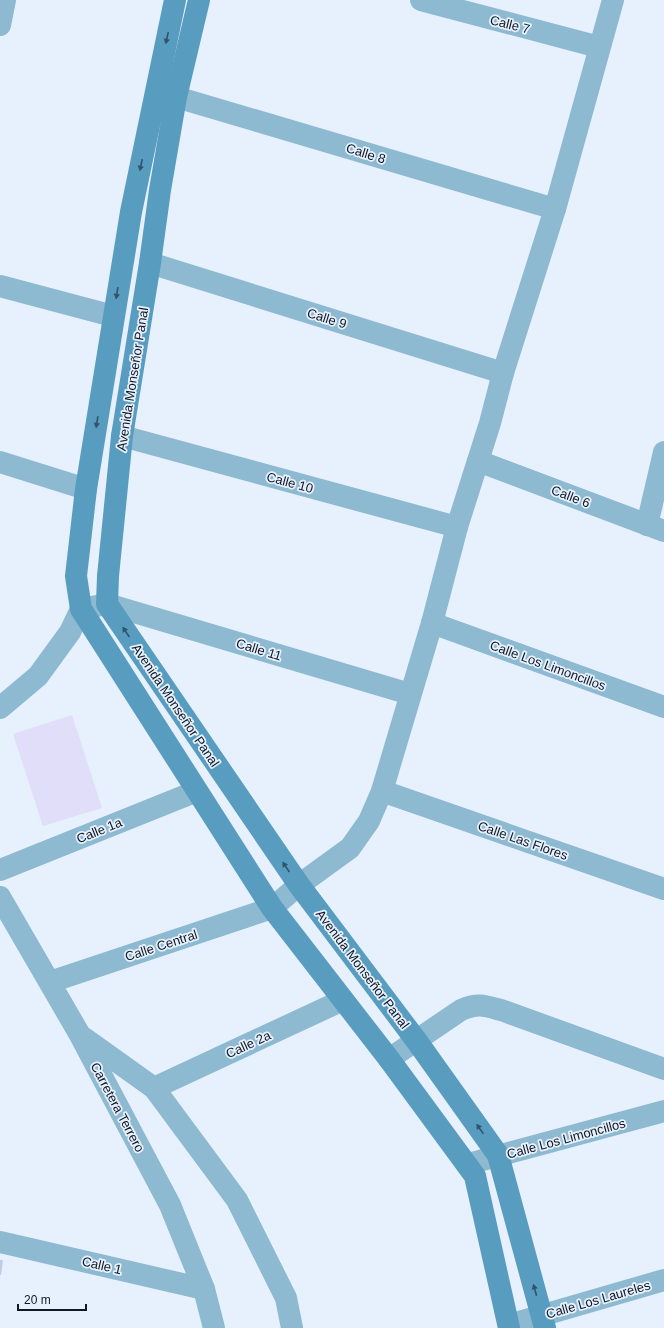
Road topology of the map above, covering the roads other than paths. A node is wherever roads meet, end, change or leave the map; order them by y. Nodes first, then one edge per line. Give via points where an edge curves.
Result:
1 (6, 0) edge
2 (175, 0) edge
3 (199, 0) edge
4 (421, 0) edge
5 (613, 0) edge
6 (0, 25) edge
7 (599, 47) junction
8 (176, 97) junction
9 (555, 209) junction
10 (150, 263) junction
11 (0, 286) edge
12 (113, 316) junction
13 (503, 373) junction
14 (122, 436) junction
15 (664, 452) edge
16 (478, 461) junction
17 (0, 462) edge
18 (86, 489) junction
19 (457, 527) junction
20 (655, 528) edge
21 (107, 604) junction
22 (81, 609) junction
23 (432, 623) junction
24 (410, 694) junction
25 (664, 707) edge
26 (0, 708) edge
27 (197, 791) junction
28 (382, 791) junction
29 (0, 870) edge
30 (299, 885) junction
31 (664, 889) edge
32 (0, 897) edge
33 (272, 908) junction
34 (50, 982) junction
35 (343, 1000) junction
36 (80, 1035) junction
37 (416, 1040) junction
38 (389, 1059) junction
39 (664, 1069) edge
40 (154, 1088) junction
41 (664, 1111) edge
42 (498, 1156) junction
43 (468, 1164) junction
44 (0, 1242) edge
45 (664, 1280) edge
46 (204, 1289) junction
47 (543, 1322) edge
48 (509, 1326) edge
49 (214, 1328) edge
50 (292, 1328) edge

1 - 6 street
2 -> 12 street, Avenida Monseñor Panal via 131,212
3 - 8 street, Avenida Monseñor Panal
4 - 7 street, Calle 7
5 - 7 street
7 - 9 street
8 - 9 street, Calle 8
8 - 10 street, Avenida Monseñor Panal
9 - 13 street
10 - 13 street, Calle 9
10 - 14 street, Avenida Monseñor Panal
11 - 12 street
12 -> 18 street, Avenida Monseñor Panal
13 - 16 street
14 - 19 street, Calle 10
14 - 21 street, Avenida Monseñor Panal
15 - 20 street
16 - 19 street
16 - 20 street, Calle 6
17 - 18 street
18 - 22 street, Avenida Monseñor Panal via 76,576
19 - 23 street
21 - 22 street
21 - 24 street, Calle 11
30 -> 21 street, Avenida Monseñor Panal
22 - 26 street via 70,632 38,676
22 - 27 street, Avenida Monseñor Panal
23 - 24 street
23 - 25 street, Calle Los Limoncillos
24 - 28 street
27 - 29 street, Calle 1a
27 - 33 street, Avenida Monseñor Panal
28 - 30 street via 369,821 350,848
28 - 31 street, Calle Las Flores
30 - 33 street
30 - 37 street, Avenida Monseñor Panal
32 - 34 street, Carretera Terrero
33 - 34 street, Calle Central
33 - 35 street, Avenida Monseñor Panal
34 - 36 street, Carretera Terrero
35 - 38 street, Avenida Monseñor Panal
35 - 40 street, Calle 2a
36 - 40 street
36 - 46 street, Carretera Terrero via 170,1205
37 - 38 street
37 - 39 street via 461,1010 482,1004
42 -> 37 street, Avenida Monseñor Panal
38 - 43 street, Avenida Monseñor Panal
40 - 50 street via 237,1200 286,1298
41 - 42 street, Calle Los Limoncillos
42 - 43 street, Calle Los Limoncillos
47 -> 42 street, Avenida Monseñor Panal
43 - 48 street, Avenida Monseñor Panal via 475,1176
44 - 46 street, Calle 1
45 - 47 street, Calle Los Laureles
46 - 49 street, Carretera Terrero
47 - 48 street, Calle Los Laureles

